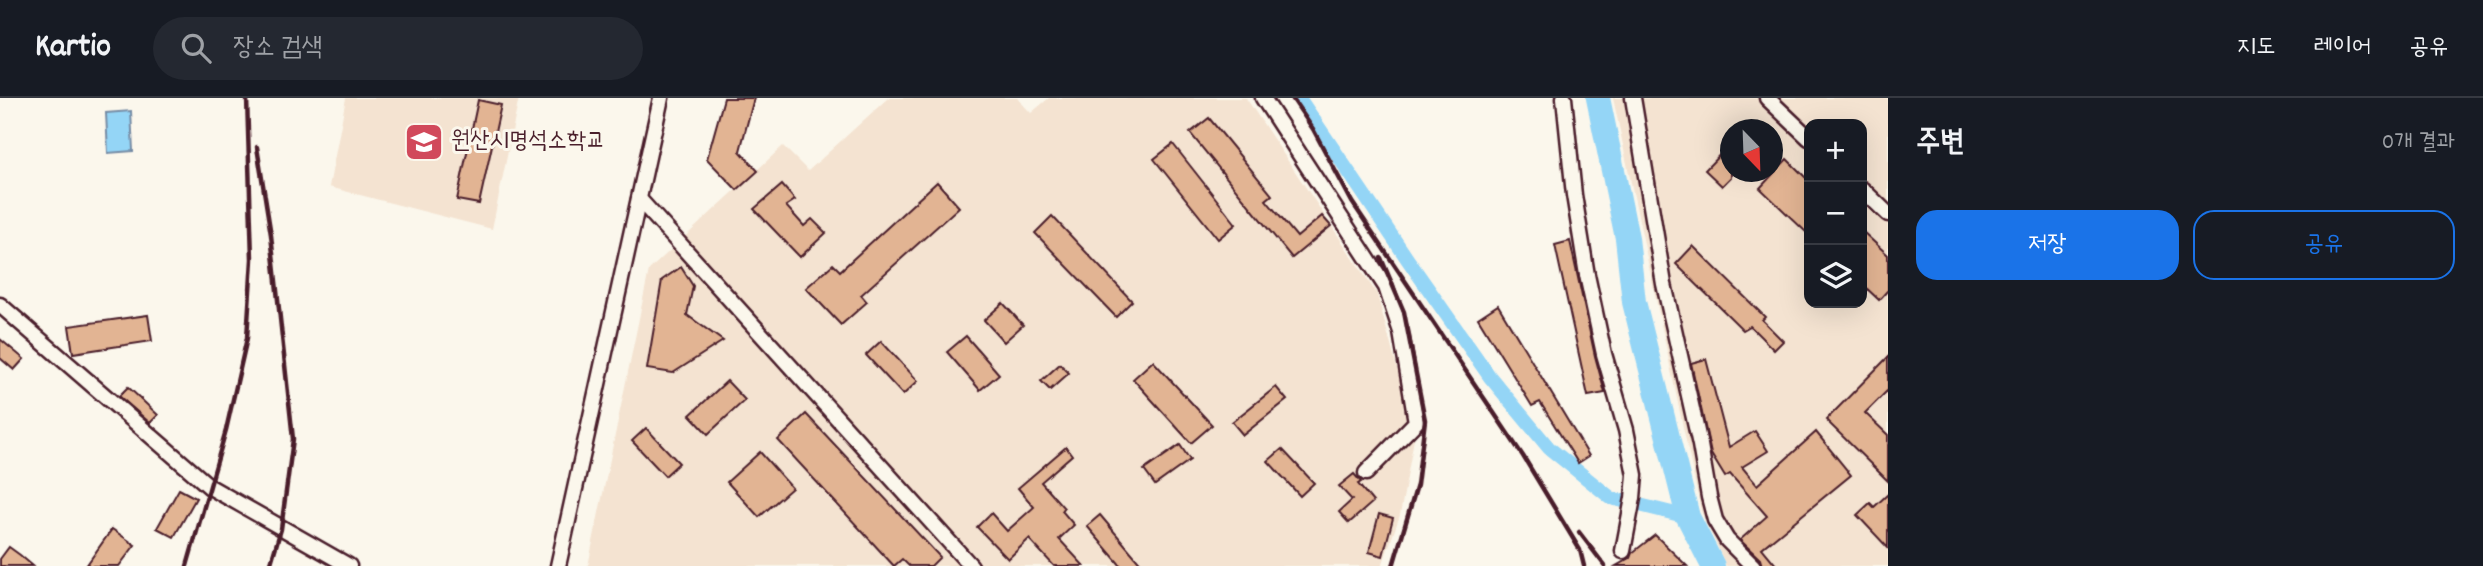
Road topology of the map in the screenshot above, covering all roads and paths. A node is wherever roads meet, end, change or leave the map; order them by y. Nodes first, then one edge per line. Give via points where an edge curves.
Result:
1 (661, 98) edge
2 (1263, 98) edge
3 (1564, 98) edge
4 (1633, 98) edge
5 (1767, 98) edge
6 (1804, 133) edge
7 (1867, 193) edge
8 (639, 199) junction
9 (1888, 214) edge
10 (0, 305) edge
11 (1366, 473) dead end
12 (1623, 551) dead end
13 (349, 566) edge
14 (558, 566) edge
15 (971, 566) edge
16 (1753, 566) edge

1 - 8 street
2 - 11 street via 1386,287 1401,332 1416,422
3 - 12 street via 1587,275 1635,475
4 - 16 street via 1664,285 1709,497 1727,540
5 - 6 street
7 - 9 street
8 - 14 street
8 - 15 street
10 - 13 street via 211,487

